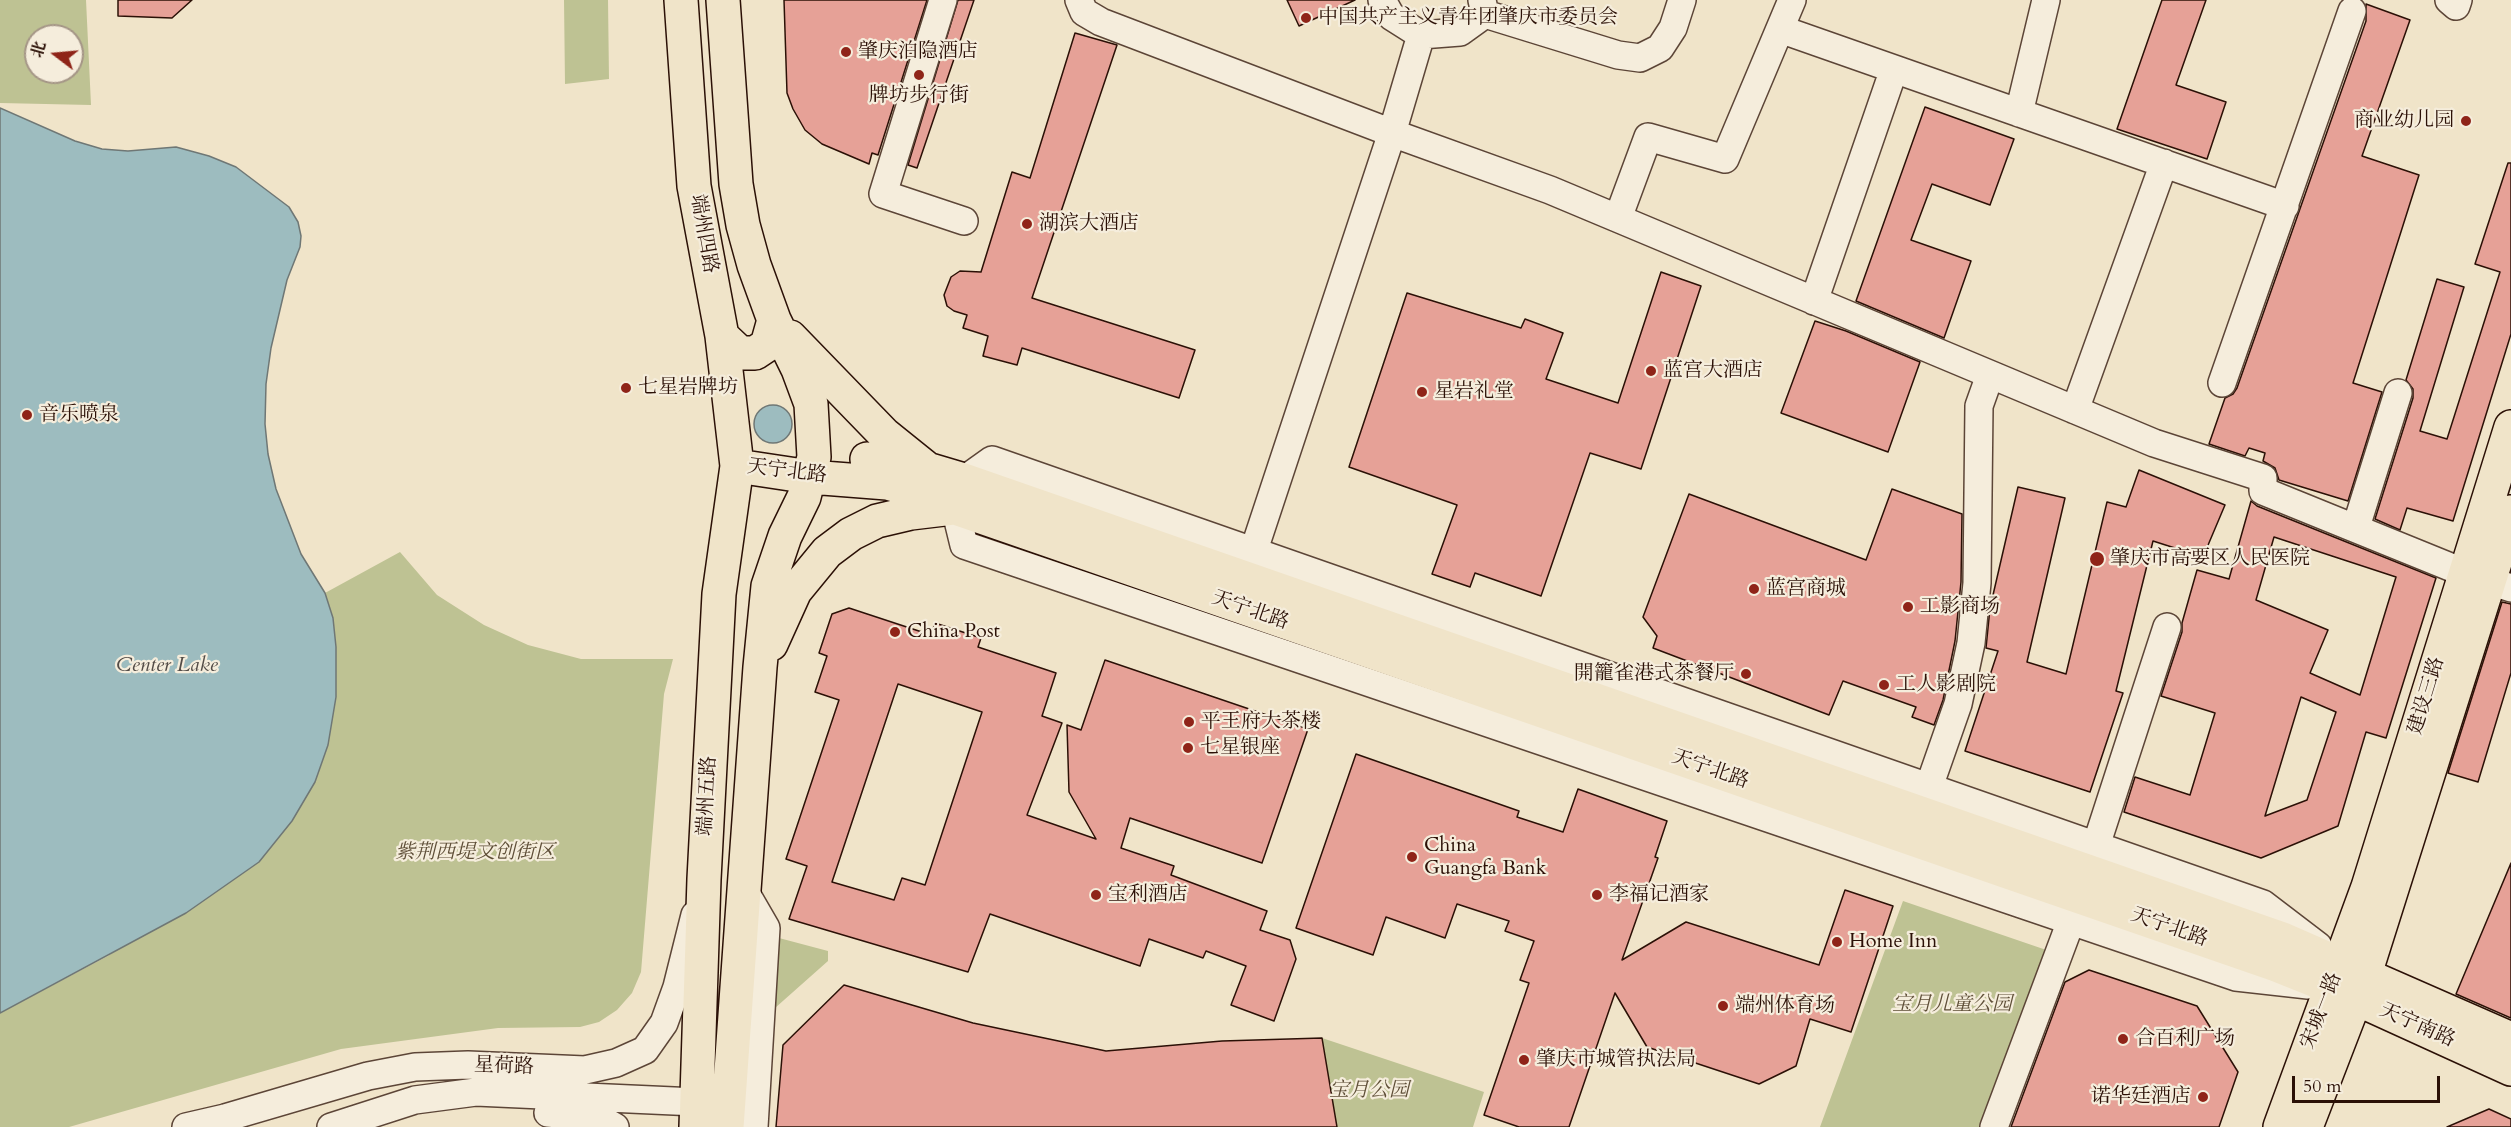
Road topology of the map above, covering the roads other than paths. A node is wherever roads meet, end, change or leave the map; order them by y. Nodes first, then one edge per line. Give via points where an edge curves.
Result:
1 (681, 0) edge
2 (723, 0) edge
3 (943, 0) edge
4 (1079, 0) edge
5 (1382, 0) edge
6 (1683, 0) edge
7 (1792, 0) edge
8 (2046, 0) edge
9 (2449, 0) edge
10 (2458, 0) edge
11 (1484, 7) edge
12 (2352, 11) dead end
13 (1780, 29) junction
14 (1421, 35) junction
15 (1894, 69) junction
16 (2019, 113) junction
17 (1392, 133) junction
18 (2164, 163) junction
19 (2285, 206) junction
20 (1618, 218) junction
21 (964, 221) dead end
22 (1814, 301) junction
23 (774, 321) junction
24 (722, 336) junction
25 (1990, 375) junction
26 (2222, 383) dead end
27 (2398, 393) dead end
28 (2075, 410) junction
29 (2511, 427) edge
30 (737, 466) junction
31 (812, 467) junction
32 (927, 469) junction
33 (959, 494) junction
34 (2511, 512) edge
35 (2356, 527) junction
36 (1249, 565) junction
37 (2489, 580) edge
38 (2167, 627) dead end
39 (760, 667) junction
40 (1580, 710) junction
41 (1920, 813) junction
42 (2092, 858) junction
43 (704, 879) junction
44 (744, 890) junction
45 (2071, 921) junction
46 (2348, 981) junction
47 (2511, 1039) edge
48 (2511, 1069) edge
49 (416, 1100) junction
50 (697, 1114) edge
51 (728, 1115) edge
52 (186, 1127) edge
53 (331, 1127) edge
54 (615, 1127) edge
55 (754, 1127) edge
56 (1994, 1127) edge
57 (2280, 1127) edge
58 (2306, 1127) edge

1 - 24 main road, 端州四路 via 694,186
2 - 23 main road, 端州四路 via 736,184 754,265
3 - 21 street via 883,194
4 - 17 street via 1084,12 1101,22
5 - 14 street via 1390,16
6 - 11 street via 1660,48 1640,58 1618,55
7 - 13 street
8 - 16 street
9 - 10 street via 2456,6
11 - 14 street via 1460,32
12 - 19 street
13 - 15 street
13 - 20 street via 1725,159 1648,137
14 - 17 street
15 - 16 street
15 - 22 street
16 - 18 street
17 - 20 street
17 - 36 street
18 - 19 street
18 - 28 street
19 - 26 street
20 - 22 street
22 - 25 street
23 - 24 main road via 767,345 754,353 740,353
23 - 31 main road, 端州四路 via 811,404
23 - 32 main road via 884,434
24 - 30 main road, 端州四路
25 - 28 street
25 - 41 street via 1979,406 1977,583 1971,643 1958,704
27 - 35 street
28 - 35 street via 2154,443 2263,478 2263,491
29 - 37 main road, 建设三路
30 - 31 main road, 天宁北路
30 - 43 main road, 端州五路 via 719,594
31 - 32 main road, 天宁北路 via 874,459
31 - 33 main road, 天宁北路
31 - 39 main road via 768,586
32 - 33 main road, 天宁北路
33 - 36 main road, 天宁北路
33 - 39 main road via 911,513 877,521 827,552 795,591
33 - 40 main road, 天宁北路
34 - 37 main road, 建设三路
35 - 37 street
36 - 40 main road, 天宁北路
37 - 46 main road, 建设三路
38 - 42 street
39 - 44 main road
40 - 41 main road, 天宁北路
40 - 41 street
40 - 45 street
41 - 42 main road, 天宁北路
41 - 46 main road, 天宁北路 via 2267,962
42 - 46 main road, 天宁北路 via 2283,939
43 - 50 main road, 端州五路
43 - 52 street, 星荷路 via 677,987 664,1023 645,1050 585,1070 415,1067 368,1076
44 - 51 main road
44 - 55 street via 766,928
45 - 46 street via 2236,977
45 - 56 street
46 - 47 main road, 天宁南路
46 - 48 main road, 天宁南路
46 - 57 main road, 宋城一路
46 - 58 main road, 宋城一路
49 - 50 street, 星荷路 via 476,1092
49 - 53 street, 星荷路
49 - 54 street via 482,1110 573,1114 601,1119
50 - 51 street, 星荷路

